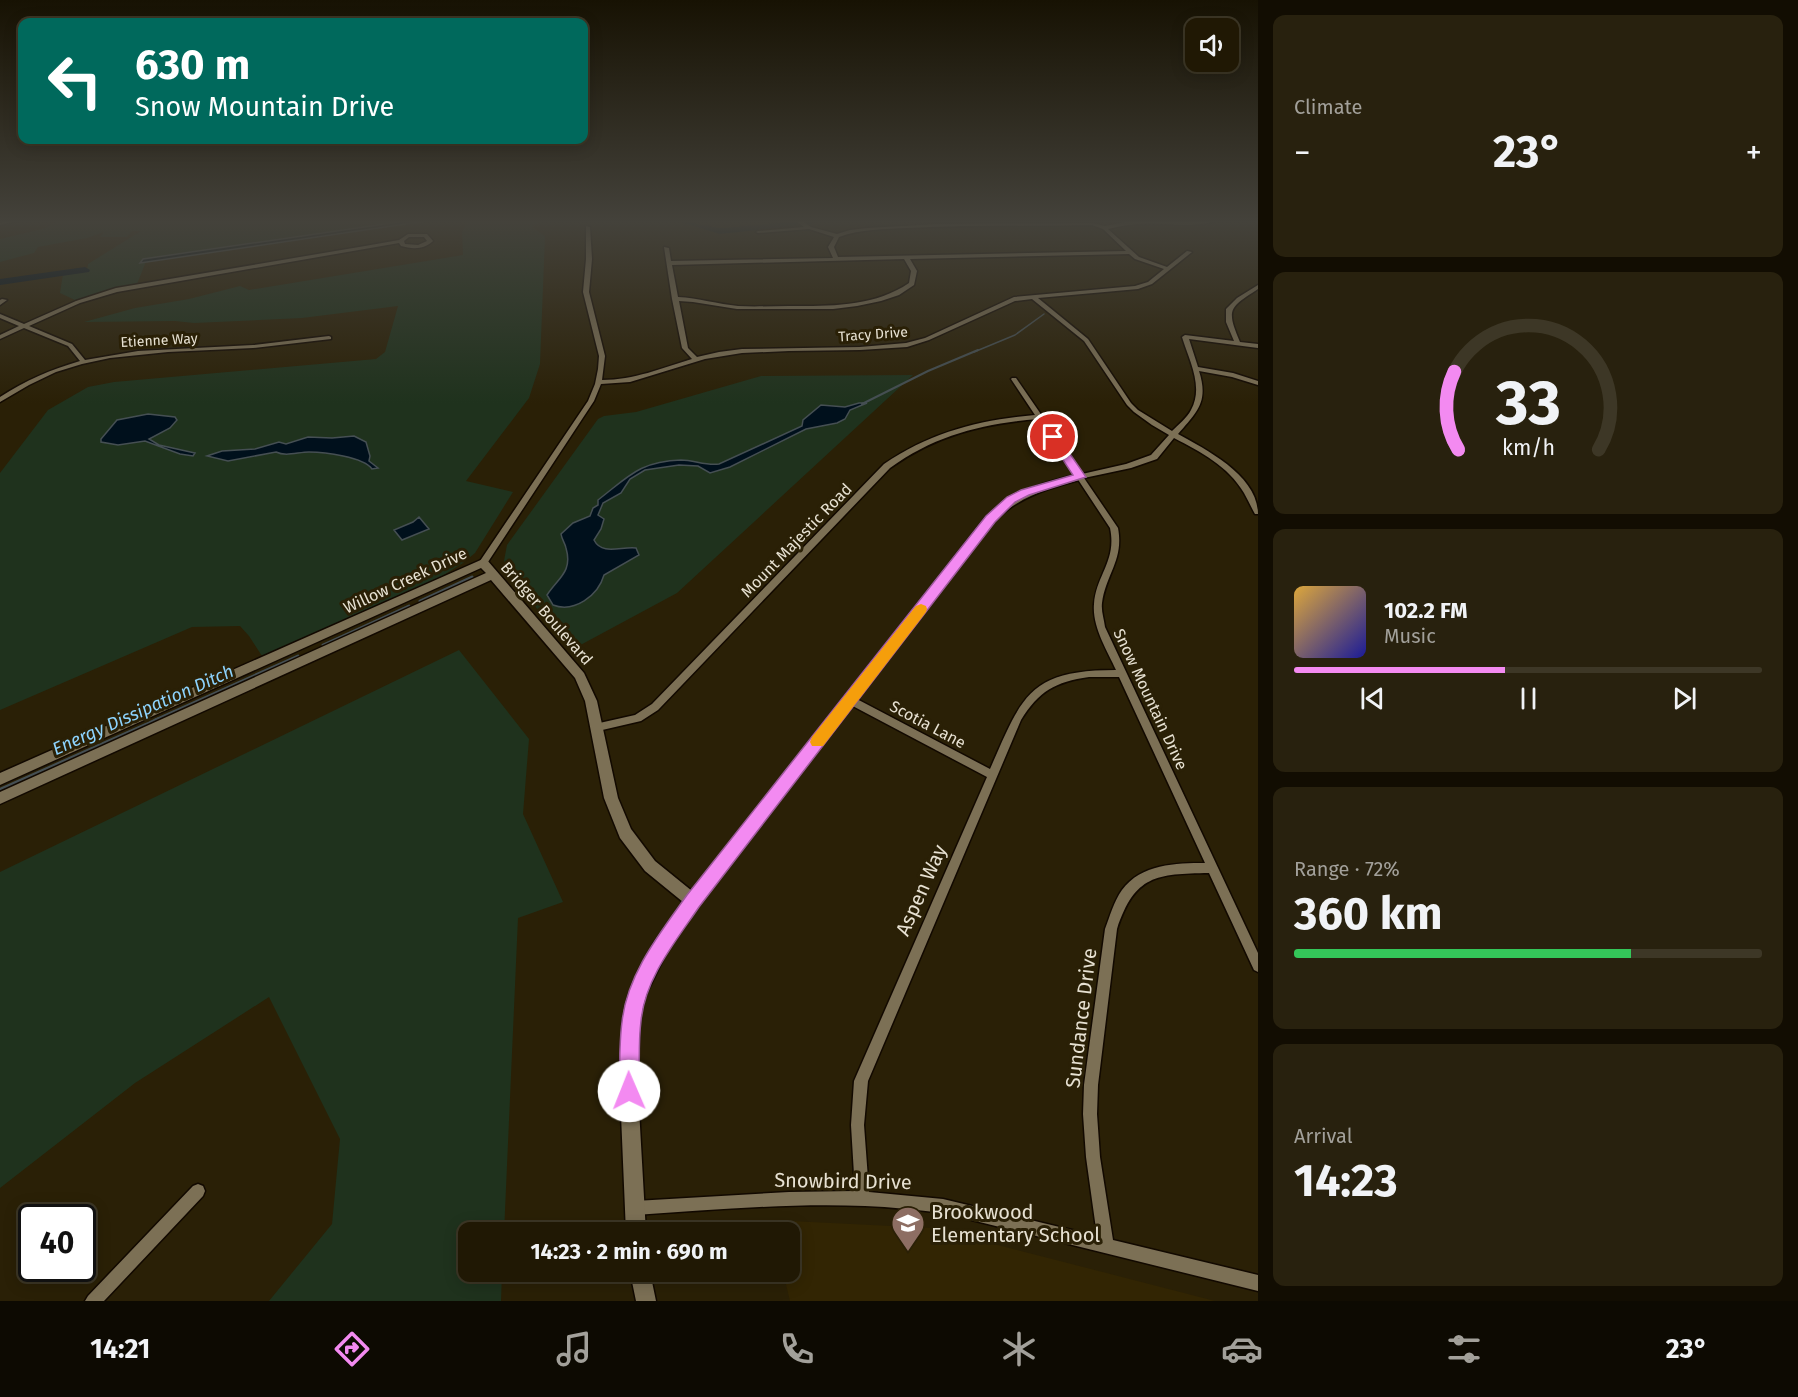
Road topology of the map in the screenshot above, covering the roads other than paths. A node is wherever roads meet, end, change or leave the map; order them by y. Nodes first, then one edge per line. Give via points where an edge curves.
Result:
1 (169, 282) edge
2 (587, 282) edge
3 (672, 282) edge
4 (913, 282) edge
5 (1152, 282) edge
6 (1258, 287) edge
7 (1033, 297) junction
8 (675, 299) junction
9 (0, 316) edge
10 (23, 326) junction
11 (0, 337) edge
12 (329, 338) dead end
13 (1238, 344) junction
14 (1258, 346) edge
15 (695, 359) junction
16 (83, 361) junction
17 (1196, 369) junction
18 (1014, 380) dead end
19 (599, 382) junction
20 (1258, 383) edge
21 (0, 400) edge
22 (1040, 417) junction
23 (1176, 435) junction
24 (1080, 477) junction
25 (1258, 512) edge
26 (483, 563) junction
27 (492, 575) junction
28 (1121, 673) junction
29 (850, 700) junction
30 (598, 727) junction
31 (993, 775) junction
32 (0, 779) edge
33 (0, 798) edge
34 (1213, 868) junction
35 (693, 901) junction
36 (1258, 966) edge
37 (198, 1191) dead end
38 (863, 1198) junction
39 (635, 1208) junction
40 (636, 1222) edge
41 (1106, 1245) junction
42 (642, 1282) edge
43 (1258, 1283) edge
44 (93, 1301) edge
45 (646, 1301) edge

1 - 10 street via 103,293
2 - 19 street, Willow Creek Drive via 586,293 602,350
3 - 8 street
4 - 8 street via 901,291 867,303 746,308 699,299
5 - 7 street, Tracy Drive via 1136,288
6 - 13 street via 1228,309 1228,323
7 - 15 street, Tracy Drive via 1007,301 907,345 735,352
7 - 23 street via 1086,340 1129,404
8 - 15 street via 685,348
9 - 10 street
10 - 11 street
10 - 16 street via 70,345
12 - 16 street, Etienne Way via 248,347 137,351
13 - 14 street
13 - 17 street via 1185,337
15 - 19 street, Tracy Drive via 629,381
16 - 21 street, Etienne Way via 35,380
17 - 20 street
17 - 23 street via 1200,385 1198,403
18 - 22 street, Snow Mountain Drive
19 - 26 street, Willow Creek Drive
22 - 24 street, Snow Mountain Drive
22 - 30 street, Mount Majestic Road via 960,430 902,454 655,707 638,718
23 - 24 street via 1163,450 1144,461
23 - 25 street via 1226,466 1246,488
24 - 28 street, Snow Mountain Drive via 1109,518 1117,538 1098,607 1101,627
24 - 29 street via 1033,489 1000,509
26 - 27 street, Bridger Boulevard
26 - 32 street, Willow Creek Drive
27 - 30 street, Bridger Boulevard via 580,676
27 - 33 street, Willow Creek Drive
28 - 31 street, Aspen Way via 1069,676 1037,691 1017,718
28 - 34 street, Snow Mountain Drive
29 - 31 street, Scotia Lane
29 - 35 street
30 - 35 street, Bridger Boulevard via 611,798 625,833 650,866
31 - 38 street, Aspen Way via 861,1081 856,1107
34 - 36 street, Snow Mountain Drive
34 - 41 street, Sundance Drive via 1180,868 1149,875 1137,882 1117,906 1091,1085 1093,1157
35 - 39 street via 660,948 637,994 631,1021 629,1091
37 - 44 street
38 - 39 street, Snowbird Drive
38 - 41 street, Snowbird Drive via 944,1206
39 - 40 street
41 - 43 street, Snowbird Drive
42 - 45 street

